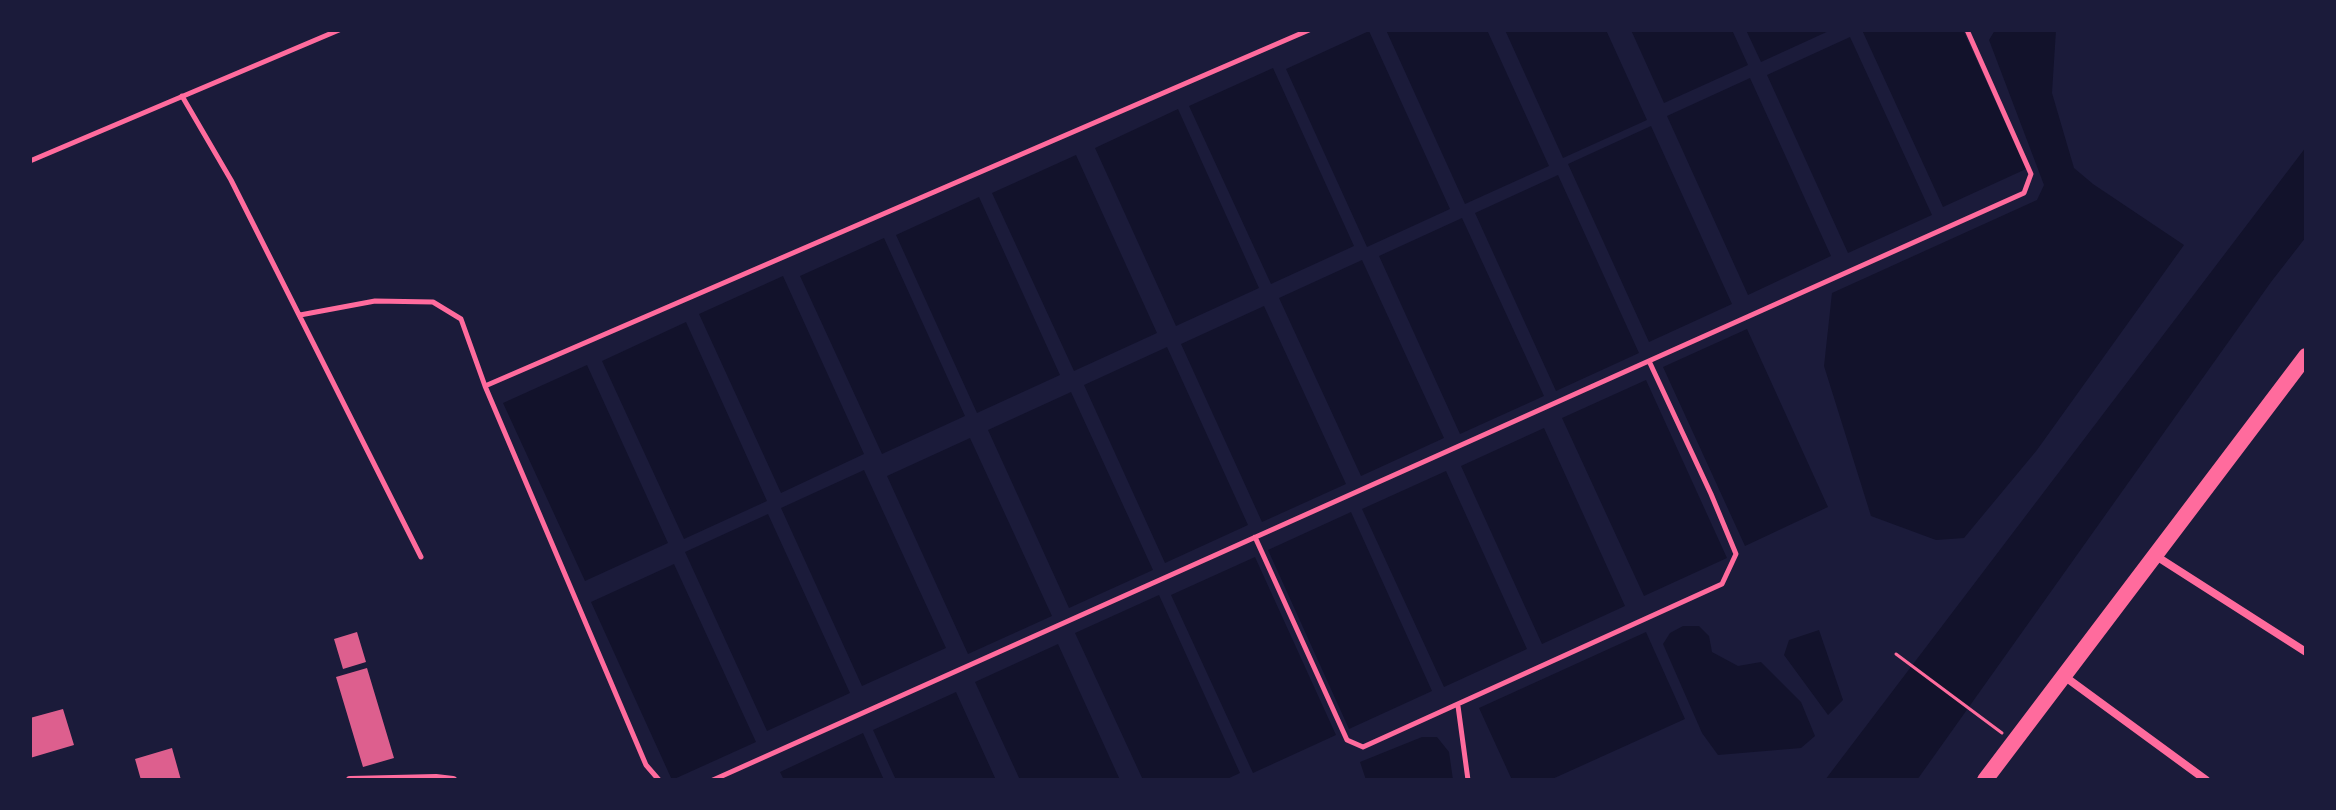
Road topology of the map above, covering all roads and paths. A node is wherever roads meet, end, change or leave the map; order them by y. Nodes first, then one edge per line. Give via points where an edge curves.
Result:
1 (339, 30) edge
2 (1309, 30) edge
3 (1967, 30) edge
4 (182, 96) junction
5 (30, 161) edge
6 (300, 315) junction
7 (2306, 356) edge
8 (1649, 361) junction
9 (485, 386) junction
10 (1255, 537) junction
11 (2156, 556) junction
12 (421, 557) dead end
13 (2306, 652) edge
14 (1896, 654) dead end
15 (2064, 676) junction
16 (1458, 706) junction
17 (1988, 722) dead end
18 (350, 780) edge
19 (453, 780) edge
20 (659, 780) edge
21 (713, 780) edge
22 (1468, 780) edge
23 (1985, 780) edge
24 (2206, 780) edge

1 - 4 lane
2 - 9 lane
3 - 8 lane via 2031,174 2024,193
4 - 5 lane
4 - 6 lane
6 - 9 lane via 375,301 433,302 461,319
6 - 12 lane
7 - 11 main road
8 - 10 lane
8 - 16 lane via 1736,554 1727,577 1722,584
9 - 20 lane via 646,765
10 - 16 lane via 1347,740 1363,747
10 - 21 lane
11 - 13 street
11 - 15 main road
14 - 17 path
15 - 23 main road
15 - 24 street
16 - 22 lane
18 - 19 street

